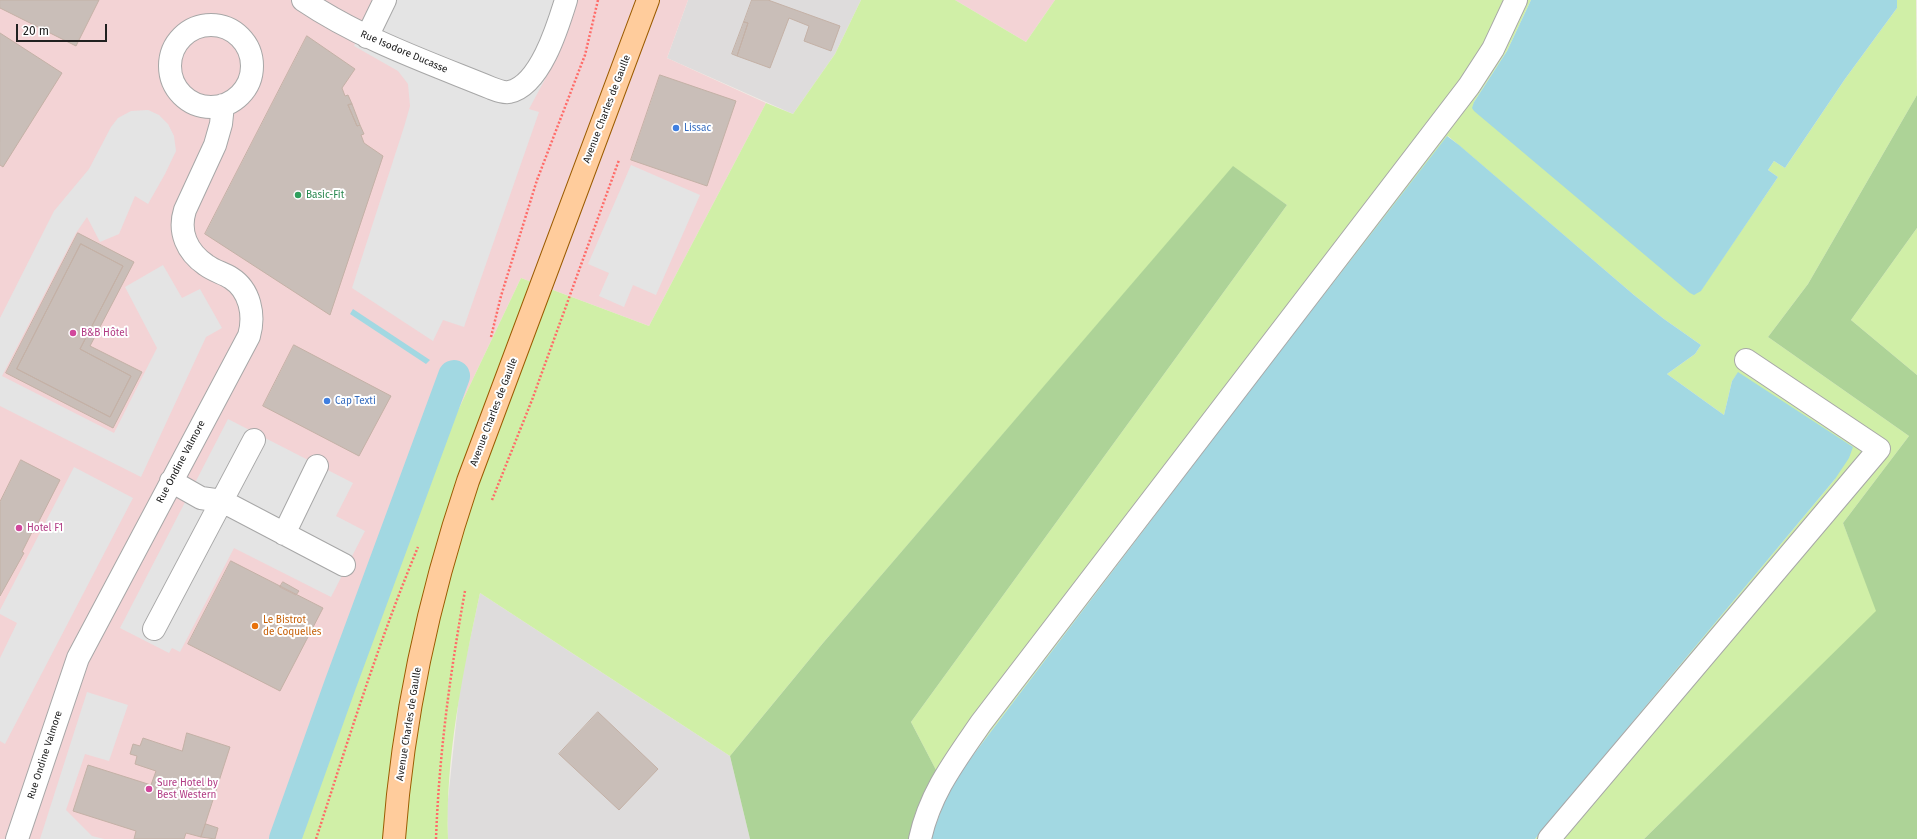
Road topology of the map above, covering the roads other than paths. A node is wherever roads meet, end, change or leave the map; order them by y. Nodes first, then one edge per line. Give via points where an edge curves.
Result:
1 (303, 0) edge
2 (385, 0) edge
3 (566, 0) edge
4 (648, 0) edge
5 (1516, 0) edge
6 (367, 37) junction
7 (223, 106) dead end
8 (1746, 360) dead end
9 (254, 440) dead end
10 (317, 466) dead end
11 (171, 481) junction
12 (222, 501) junction
13 (284, 534) junction
14 (344, 565) dead end
15 (154, 629) dead end
16 (17, 839) edge
17 (394, 839) edge
18 (920, 839) edge
19 (1549, 839) edge

1 - 6 street, Rue Isodore Ducasse via 333,20
2 - 6 street
3 - 6 street, Rue Isodore Ducasse via 556,32 539,68 526,83 510,92 491,88
4 - 17 main road, Avenue Charles de Gaulle via 468,481 447,546 430,608 410,703 401,762
5 - 18 street via 1493,49 1469,86 981,723 943,777 925,817
7 - 11 street, Rue Ondine Valmore via 218,134 181,220 182,231 190,250 197,258 232,278 240,287 250,304 253,324 249,336
8 - 19 street via 1879,449
9 - 12 street
10 - 13 street
11 - 12 street via 201,498
11 - 16 street, Rue Ondine Valmore via 78,658
12 - 13 street
12 - 15 street
13 - 14 street

